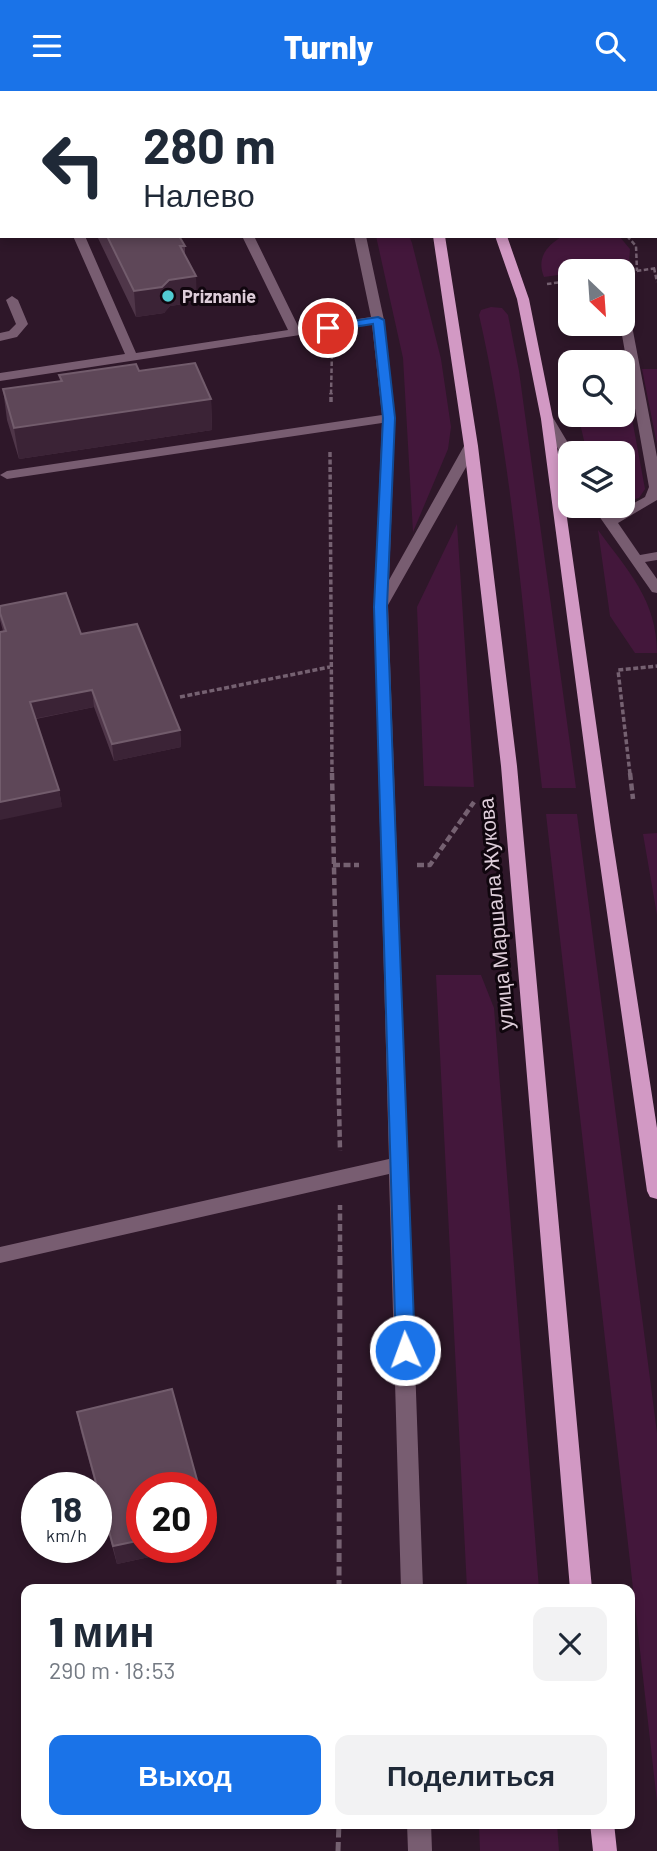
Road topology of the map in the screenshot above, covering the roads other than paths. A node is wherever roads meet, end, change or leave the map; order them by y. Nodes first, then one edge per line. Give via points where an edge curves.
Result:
1 (80, 238) edge
2 (249, 238) edge
3 (360, 238) edge
4 (439, 238) edge
5 (502, 238) edge
6 (12, 300) dead end
7 (378, 320) junction
8 (295, 333) junction
9 (628, 336) edge
10 (0, 337) edge
11 (132, 357) junction
12 (0, 377) edge
13 (389, 418) junction
14 (547, 419) junction
15 (560, 441) edge
16 (471, 446) junction
17 (7, 475) dead end
18 (606, 518) edge
19 (609, 523) junction
20 (657, 556) edge
21 (636, 560) junction
22 (657, 589) edge
23 (381, 607) junction
24 (400, 1164) junction
25 (657, 1191) edge
26 (0, 1255) edge
27 (412, 1584) edge
28 (581, 1584) edge
29 (419, 1829) edge
30 (603, 1829) edge
31 (420, 1851) edge
32 (605, 1851) edge

1 - 11 street
2 - 8 street
3 - 7 street
4 - 16 main road, улица Маршала Жукова
5 - 14 main road via 523,299
6 - 10 street via 22,324 13,334
7 - 8 street
7 - 13 street
8 - 11 street
9 - 19 street via 656,487 651,499
11 - 12 street
13 - 17 street
13 - 23 street
14 - 15 street
14 - 25 main road
16 - 23 street
16 - 28 main road, улица Маршала Жукова via 509,766
18 - 19 street
19 - 21 street
20 - 21 street
21 - 22 street
23 - 24 street
24 - 26 street
24 - 27 street
29 - 31 street
30 - 32 main road

